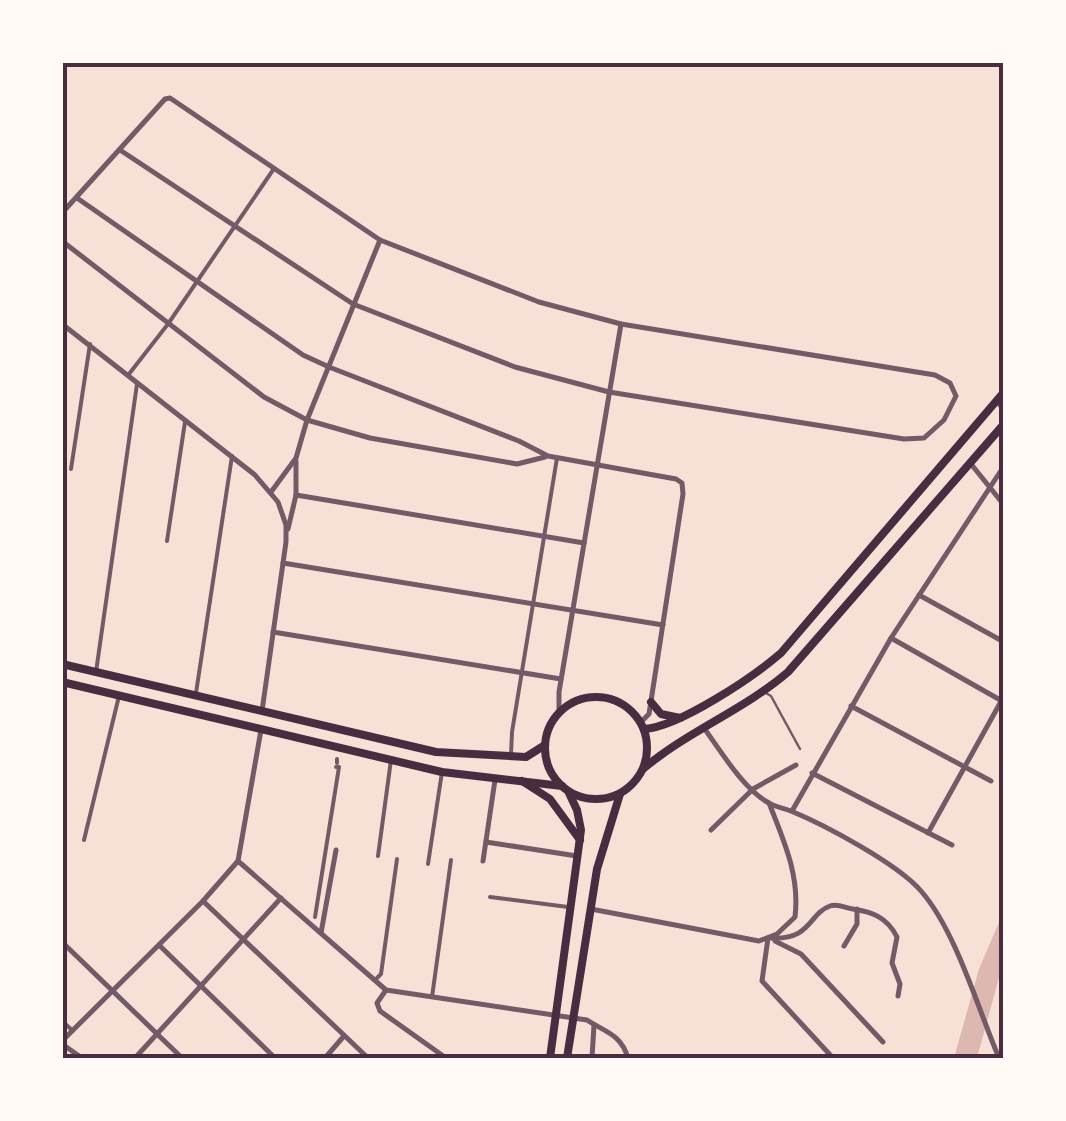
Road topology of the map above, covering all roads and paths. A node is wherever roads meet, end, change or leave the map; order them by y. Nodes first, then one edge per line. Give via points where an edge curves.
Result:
1 (120, 150) junction
2 (274, 168) junction
3 (76, 198) junction
4 (62, 213) edge
5 (235, 226) junction
6 (380, 240) junction
7 (62, 241) edge
8 (198, 281) junction
9 (353, 304) junction
10 (62, 324) edge
11 (168, 324) junction
12 (621, 324) junction
13 (90, 344) junction
14 (329, 367) junction
15 (129, 374) junction
16 (138, 381) junction
17 (609, 392) junction
18 (1004, 392) edge
19 (996, 400) junction
20 (1004, 410) edge
21 (186, 419) junction
22 (307, 420) junction
23 (1004, 424) edge
24 (528, 446) junction
25 (232, 456) junction
26 (548, 456) junction
27 (296, 458) junction
28 (557, 458) junction
29 (527, 461) junction
30 (969, 462) junction
31 (596, 464) junction
32 (1004, 466) edge
33 (71, 468) dead end
34 (990, 487) junction
35 (271, 492) junction
36 (296, 495) junction
37 (1004, 505) edge
38 (286, 534) junction
39 (544, 536) junction
40 (167, 541) dead end
41 (584, 543) junction
42 (283, 563) junction
43 (918, 594) junction
44 (533, 604) junction
45 (573, 610) junction
46 (663, 625) junction
47 (273, 632) junction
48 (891, 638) junction
49 (1004, 642) edge
50 (62, 664) edge
51 (96, 672) junction
52 (522, 673) junction
53 (561, 679) junction
54 (62, 682) edge
55 (763, 691) junction
56 (195, 694) junction
57 (119, 696) junction
58 (1003, 699) edge
59 (650, 702) junction
60 (851, 706) junction
61 (262, 712) junction
62 (559, 713) junction
63 (680, 718) junction
64 (642, 726) junction
65 (703, 727) junction
66 (260, 730) junction
67 (545, 745) junction
68 (800, 749) dead end
69 (511, 756) junction
70 (391, 760) junction
71 (337, 763) dead end
72 (796, 765) dead end
73 (964, 767) junction
74 (643, 768) junction
75 (442, 772) junction
76 (812, 773) junction
77 (495, 777) junction
78 (518, 779) junction
79 (991, 782) dead end
80 (565, 788) junction
81 (753, 788) junction
82 (620, 794) junction
83 (769, 803) junction
84 (792, 811) junction
85 (711, 830) dead end
86 (928, 833) junction
87 (580, 835) junction
88 (84, 840) dead end
89 (486, 842) junction
90 (952, 846) dead end
91 (336, 850) dead end
92 (378, 856) dead end
93 (578, 856) junction
94 (238, 860) junction
95 (397, 860) dead end
96 (451, 860) dead end
97 (483, 861) dead end
98 (428, 864) dead end
99 (490, 896) dead end
100 (281, 898) junction
101 (203, 901) junction
102 (573, 908) junction
103 (591, 909) junction
104 (857, 909) junction
105 (315, 917) dead end
106 (321, 933) junction
107 (768, 938) junction
108 (244, 939) junction
109 (62, 942) edge
110 (159, 946) junction
111 (844, 946) dead end
112 (375, 980) junction
113 (201, 986) junction
114 (386, 990) junction
115 (114, 992) junction
116 (898, 996) dead end
117 (432, 997) junction
118 (557, 1015) junction
119 (575, 1018) junction
120 (62, 1021) edge
121 (594, 1024) junction
122 (73, 1031) junction
123 (157, 1034) junction
124 (344, 1036) junction
125 (62, 1042) edge
126 (883, 1042) dead end
127 (82, 1058) edge
128 (135, 1058) edge
129 (182, 1058) edge
130 (275, 1058) edge
131 (325, 1058) edge
132 (368, 1058) edge
133 (446, 1058) edge
134 (550, 1058) edge
135 (567, 1058) edge
136 (592, 1058) edge
137 (628, 1058) edge
138 (833, 1058) edge
139 (998, 1058) edge

1 - 2 street via 170,98
1 - 3 street
1 - 5 street
2 - 5 street
2 - 6 street
3 - 4 street
3 - 8 street
5 - 8 street
5 - 9 street
6 - 9 street
6 - 12 street via 538,302
7 - 11 street
8 - 11 street
8 - 14 street
9 - 14 street
9 - 17 street via 515,367
10 - 13 street
11 - 15 street
11 - 22 street via 264,397
12 - 17 street
12 - 17 street via 935,374 956,396 924,438 904,439
13 - 15 street
13 - 33 street
14 - 22 street
14 - 24 street
15 - 16 street
16 - 21 street
16 - 51 street
17 - 31 street
18 - 19 main road
19 - 20 street
19 - 63 main road via 780,653
21 - 25 street
21 - 40 street
22 - 27 street
22 - 29 street via 370,438
23 - 30 main road
24 - 26 street
24 - 29 street
25 - 35 street
25 - 56 street
26 - 28 street
26 - 29 street
27 - 35 street
27 - 36 street
28 - 31 street
28 - 39 street
30 - 34 street
30 - 55 main road via 812,648
31 - 41 street
31 - 46 street via 676,479 683,486
32 - 34 street
34 - 37 street
34 - 43 street
35 - 38 street
36 - 38 street
36 - 39 street
38 - 42 street
39 - 41 street
39 - 44 street
41 - 45 street
42 - 44 street
42 - 47 street
43 - 48 street
43 - 49 street
44 - 45 street
44 - 52 street
45 - 46 street
45 - 53 street
46 - 59 street
47 - 52 street
47 - 61 street
48 - 58 street
48 - 60 street
50 - 51 main road
51 - 56 main road
52 - 53 street
52 - 69 street
53 - 62 street
54 - 57 main road
55 - 65 main road
55 - 68 lane
56 - 61 main road
57 - 66 main road
57 - 88 street
58 - 73 street
59 - 63 main road via 661,714
59 - 64 street
60 - 73 street
60 - 76 street
61 - 69 main road via 436,752
62 - 64 main road via 598,697 629,709
62 - 67 main road
63 - 64 main road via 662,727
64 - 74 main road
65 - 74 main road
65 - 81 street
66 - 70 main road
66 - 94 street
67 - 69 main road
67 - 80 main road via 548,767
70 - 75 main road
70 - 92 street
71 - 105 street
72 - 81 street
73 - 79 street
73 - 86 street
74 - 82 main road
75 - 77 main road
75 - 98 street
76 - 84 street
76 - 86 street
77 - 78 main road
77 - 89 street
78 - 80 main road
78 - 87 main road via 550,799
80 - 82 main road via 597,800
80 - 87 main road via 578,810
81 - 83 street
81 - 85 street
82 - 103 main road via 602,844
83 - 84 street
83 - 107 street via 793,864 797,902 795,918
84 - 139 street via 920,890 939,917
86 - 90 street
87 - 93 main road
89 - 93 street
89 - 97 street
91 - 106 street
93 - 102 main road
94 - 100 street
94 - 101 street
95 - 112 street
96 - 117 street
99 - 102 street
100 - 106 street
100 - 108 street
101 - 108 street
101 - 110 street
102 - 118 main road
103 - 107 street
103 - 119 main road
104 - 107 street via 827,906 806,929
104 - 111 street
104 - 116 street via 892,927
106 - 112 street
107 - 126 street via 801,954
107 - 138 street via 762,982
108 - 113 street
108 - 124 street
109 - 115 street
110 - 113 street
110 - 115 street
112 - 114 street
113 - 123 street
113 - 130 street
114 - 117 street
114 - 133 street via 377,1003 380,1011
115 - 122 street
115 - 123 street
117 - 118 street
118 - 119 street
118 - 134 main road
119 - 121 street
119 - 135 main road
120 - 122 street
121 - 136 street
121 - 137 street via 620,1040
122 - 125 street
123 - 128 street
123 - 129 street
124 - 131 street
124 - 132 street
125 - 127 street

